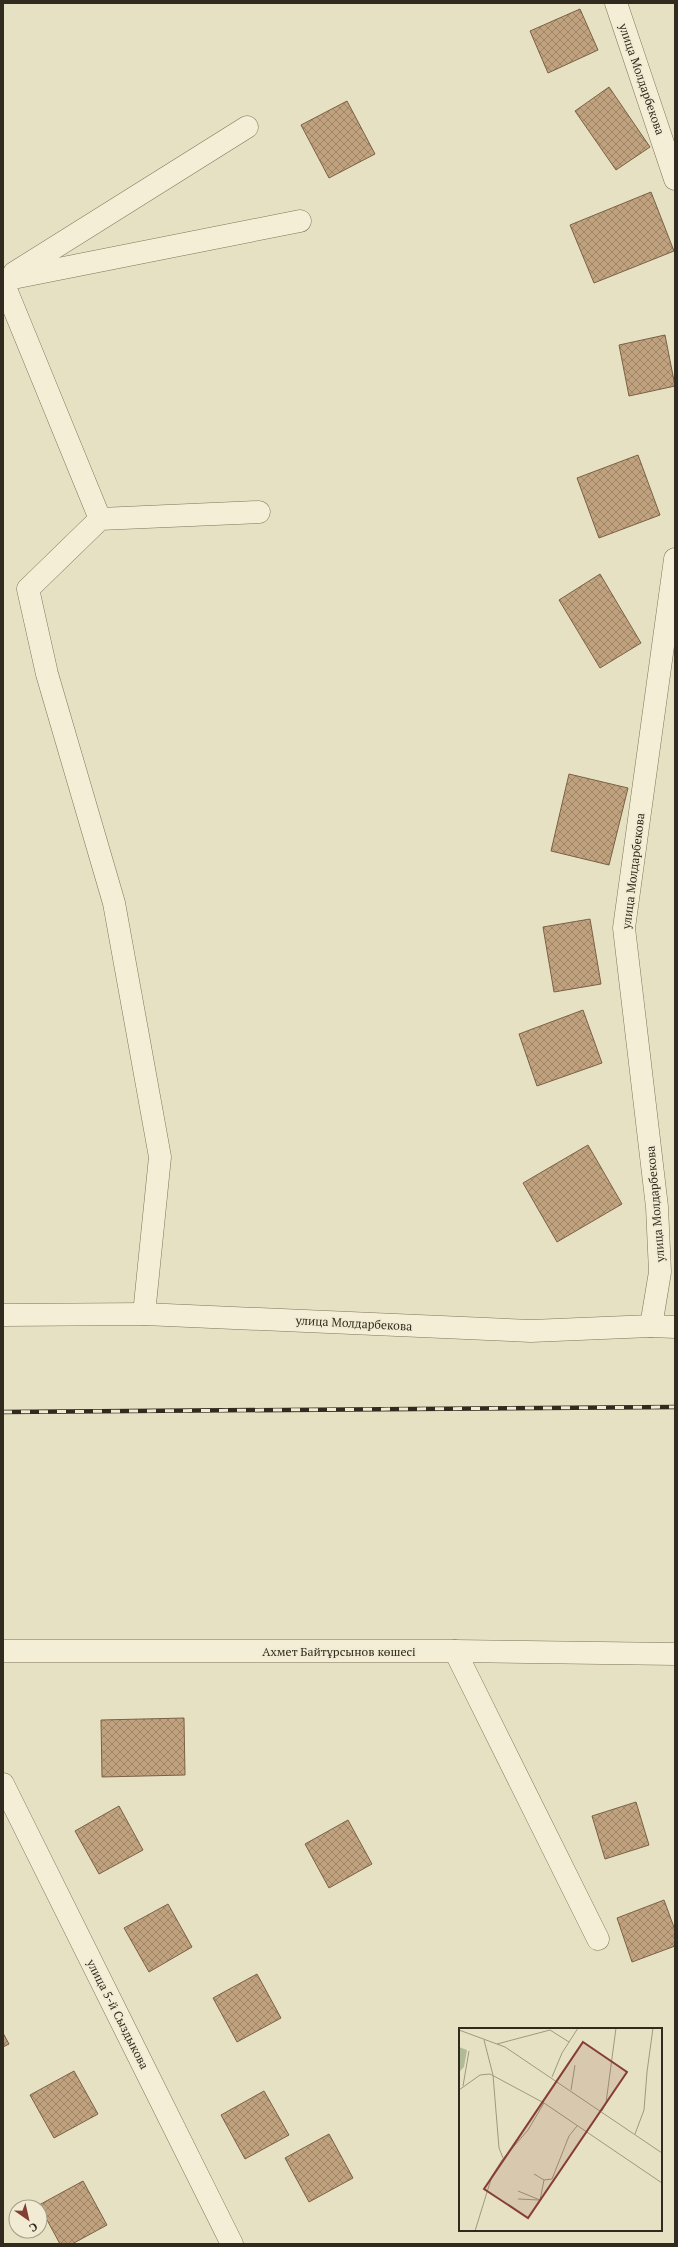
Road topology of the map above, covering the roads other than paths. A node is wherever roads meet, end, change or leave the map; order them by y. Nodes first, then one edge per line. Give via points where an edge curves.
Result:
1 (616, 3) edge
2 (247, 126) dead end
3 (675, 178) edge
4 (300, 221) dead end
5 (3, 281) edge
6 (259, 512) dead end
7 (100, 519) junction
8 (675, 559) edge
9 (144, 1314) junction
10 (3, 1315) edge
11 (651, 1326) junction
12 (675, 1327) edge
13 (3, 1651) edge
14 (455, 1651) junction
15 (675, 1654) edge
16 (3, 1784) edge
17 (598, 1939) dead end
18 (232, 2244) edge

1 - 3 street, улица Молдарбекова
2 - 5 street
4 - 5 street
5 - 7 street
6 - 7 street
7 - 9 street via 28,589 47,674 114,903 160,1157
8 - 11 street, улица Молдарбекова via 624,928 657,1207 660,1272
9 - 10 street, улица Молдарбекова
9 - 11 street, улица Молдарбекова via 531,1331
11 - 12 street
13 - 14 street, Ахмет Байтұрсынов көшесі
14 - 15 street, Ахмет Байтұрсынов көшесі
14 - 17 street
16 - 18 street, улица 5-й Сыздыкова

